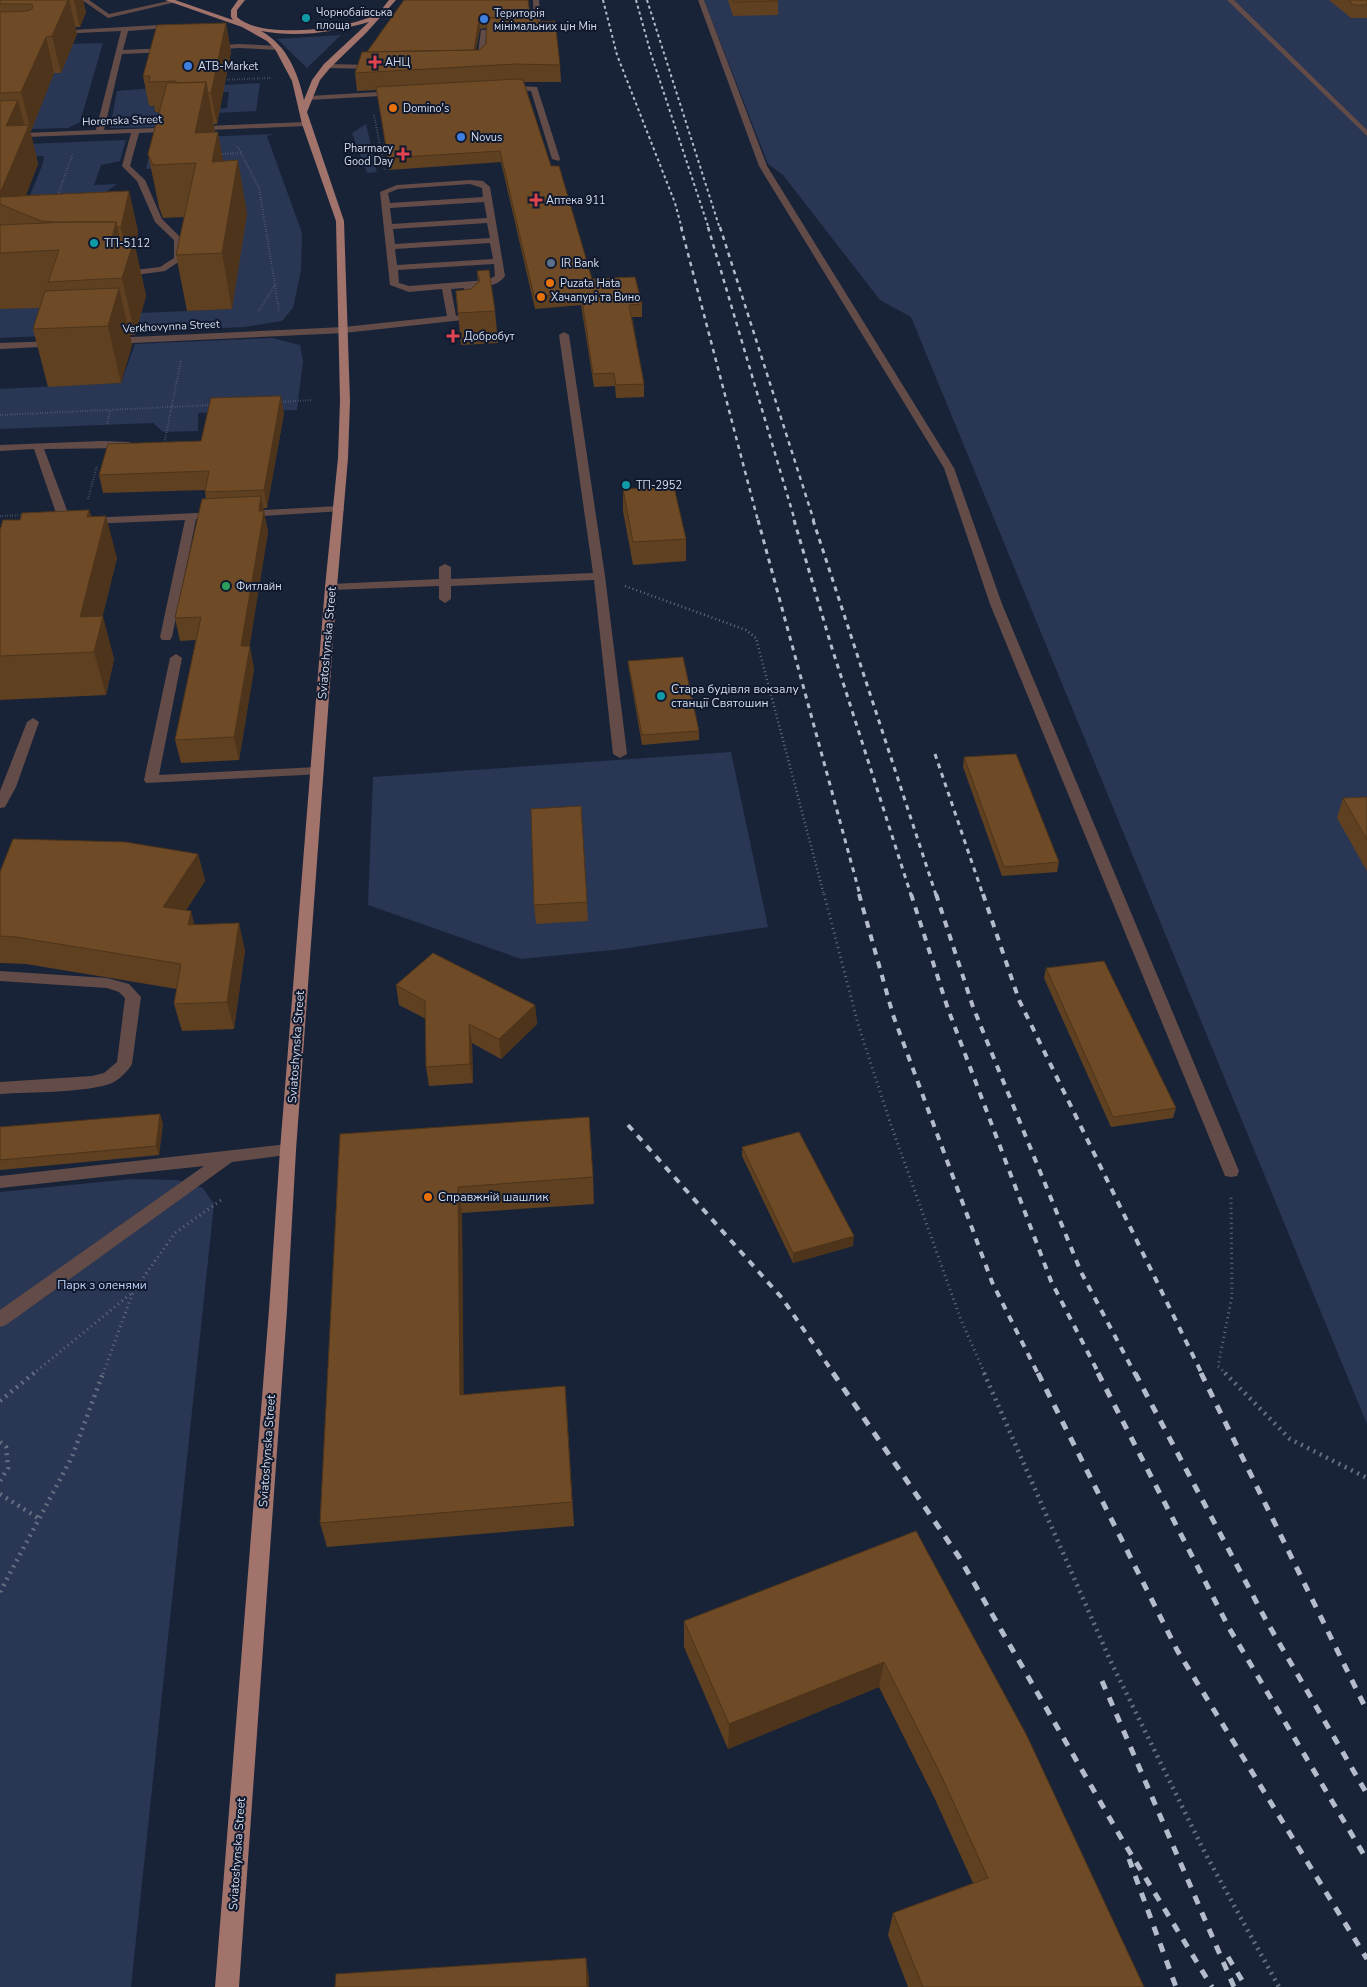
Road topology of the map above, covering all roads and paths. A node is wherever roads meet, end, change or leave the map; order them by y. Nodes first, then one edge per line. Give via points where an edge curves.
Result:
1 (85, 0) edge
2 (242, 0) edge
3 (393, 0) edge
4 (536, 0) edge
5 (701, 0) edge
6 (1230, 0) edge
7 (170, 1) edge
8 (145, 8) junction
9 (160, 15) dead end
10 (108, 16) junction
11 (378, 17) junction
12 (168, 19) dead end
13 (240, 23) junction
14 (125, 29) junction
15 (107, 30) junction
16 (511, 30) edge
17 (520, 30) edge
18 (48, 32) edge
19 (262, 35) junction
20 (239, 46) junction
21 (201, 48) edge
22 (278, 48) junction
23 (182, 49) edge
24 (119, 52) junction
25 (463, 65) edge
26 (327, 66) junction
27 (381, 67) edge
28 (278, 78) dead end
29 (216, 80) edge
30 (498, 87) edge
31 (402, 93) edge
32 (309, 98) junction
33 (303, 112) junction
34 (374, 115) dead end
35 (306, 124) junction
36 (136, 131) junction
37 (99, 132) junction
38 (1367, 134) edge
39 (0, 136) edge
40 (235, 142) dead end
41 (75, 148) dead end
42 (556, 159) dead end
43 (386, 176) dead end
44 (488, 200) junction
45 (56, 201) edge
46 (386, 206) junction
47 (491, 220) junction
48 (388, 227) junction
49 (494, 240) junction
50 (391, 247) junction
51 (498, 261) junction
52 (393, 268) junction
53 (107, 273) edge
54 (274, 285) junction
55 (468, 285) junction
56 (446, 287) junction
57 (257, 314) dead end
58 (280, 318) dead end
59 (452, 318) junction
60 (344, 330) junction
61 (564, 335) dead end
62 (98, 342) edge
63 (69, 343) edge
64 (0, 346) edge
65 (182, 355) dead end
66 (313, 400) dead end
67 (275, 402) edge
68 (219, 405) edge
69 (172, 407) junction
70 (0, 415) edge
71 (38, 446) junction
72 (0, 448) edge
73 (164, 448) joint
74 (339, 509) junction
75 (191, 516) junction
76 (445, 567) dead end
77 (599, 576) junction
78 (446, 582) junction
79 (331, 587) junction
80 (445, 599) dead end
81 (166, 637) dead end
82 (176, 658) dead end
83 (33, 722) dead end
84 (620, 754) dead end
85 (317, 771) junction
86 (0, 804) edge
87 (0, 976) edge
88 (0, 1088) edge
89 (288, 1150) junction
90 (229, 1156) junction
91 (1231, 1171) joint
92 (0, 1182) edge
93 (224, 1198) dead end
94 (133, 1292) junction
95 (0, 1320) edge
96 (0, 1400) edge
97 (0, 1442) edge
98 (1367, 1478) edge
99 (0, 1481) edge
100 (0, 1494) edge
101 (38, 1518) junction
102 (0, 1592) edge
103 (227, 1987) edge
104 (1279, 1987) edge

1 - 10 street
2 - 13 main road via 234,10 234,17
3 - 11 main road
4 - 17 street via 538,29
5 - 91 street via 763,166 949,468 996,604
6 - 38 street
7 - 8 street
7 - 13 main road
8 - 9 street
8 - 10 street
10 - 15 street
11 - 13 main road via 311,32 270,31
11 - 26 main road
12 - 14 street via 183,26
13 - 19 main road, Sviatoshynska Street
14 - 15 street
14 - 24 street via 119,39
15 - 18 street
16 - 25 street via 483,31 481,61
19 - 20 street
19 - 22 main road, Sviatoshynska Street
20 - 21 street
20 - 22 street
22 - 33 main road, Sviatoshynska Street via 296,81
23 - 24 street
24 - 37 street
26 - 27 street
26 - 32 main road via 316,80
28 - 29 path
30 - 42 street via 534,89
31 - 32 street
32 - 33 main road
33 - 35 main road, Sviatoshynska Street
34 - 43 path
35 - 36 street, Horenska Street
35 - 60 main road, Sviatoshynska Street via 340,222
36 - 37 street, Horenska Street
36 - 53 street via 126,166 141,180 158,220 178,239 179,259 162,269
37 - 39 street, Horenska Street
40 - 54 path via 259,188
41 - 45 path
44 - 46 street
44 - 46 street via 486,187 480,183 397,187 384,192
44 - 47 street
46 - 48 street
47 - 48 street
47 - 49 street
48 - 50 street
49 - 50 street
49 - 51 street
50 - 52 street
51 - 52 street
51 - 55 street via 500,276 497,280
52 - 56 street via 398,287
54 - 57 path
54 - 58 path
55 - 56 street
55 - 59 street, Verkhovynna Street via 476,311 469,317
56 - 59 street
59 - 60 street, Verkhovynna Street
60 - 62 street, Verkhovynna Street
60 - 74 main road, Sviatoshynska Street via 344,458
61 - 77 street
63 - 64 street
65 - 69 path
66 - 67 path
68 - 69 path
69 - 70 path
69 - 73 path
71 - 72 street
71 - 73 street via 102,444
71 - 75 street via 64,523
74 - 75 street
74 - 79 main road, Sviatoshynska Street
75 - 81 street
76 - 78 street
77 - 78 street
77 - 84 street
77 - 104 path via 746,630 756,638 858,1024 961,1320 1110,1660 1205,1853
78 - 79 street
78 - 80 street
79 - 85 main road, Sviatoshynska Street
82 - 85 street via 151,780
83 - 86 street
85 - 89 main road, Sviatoshynska Street
87 - 88 street via 107,983 124,988 133,997 124,1064 109,1078
89 - 90 street
89 - 103 main road, Sviatoshynska Street
90 - 92 street
90 - 95 street
91 - 98 path via 1232,1296 1218,1366 1290,1439
93 - 94 path via 175,1232
94 - 96 path
94 - 101 path via 72,1457
97 - 99 path via 6,1447 8,1468
100 - 101 path
101 - 102 path

